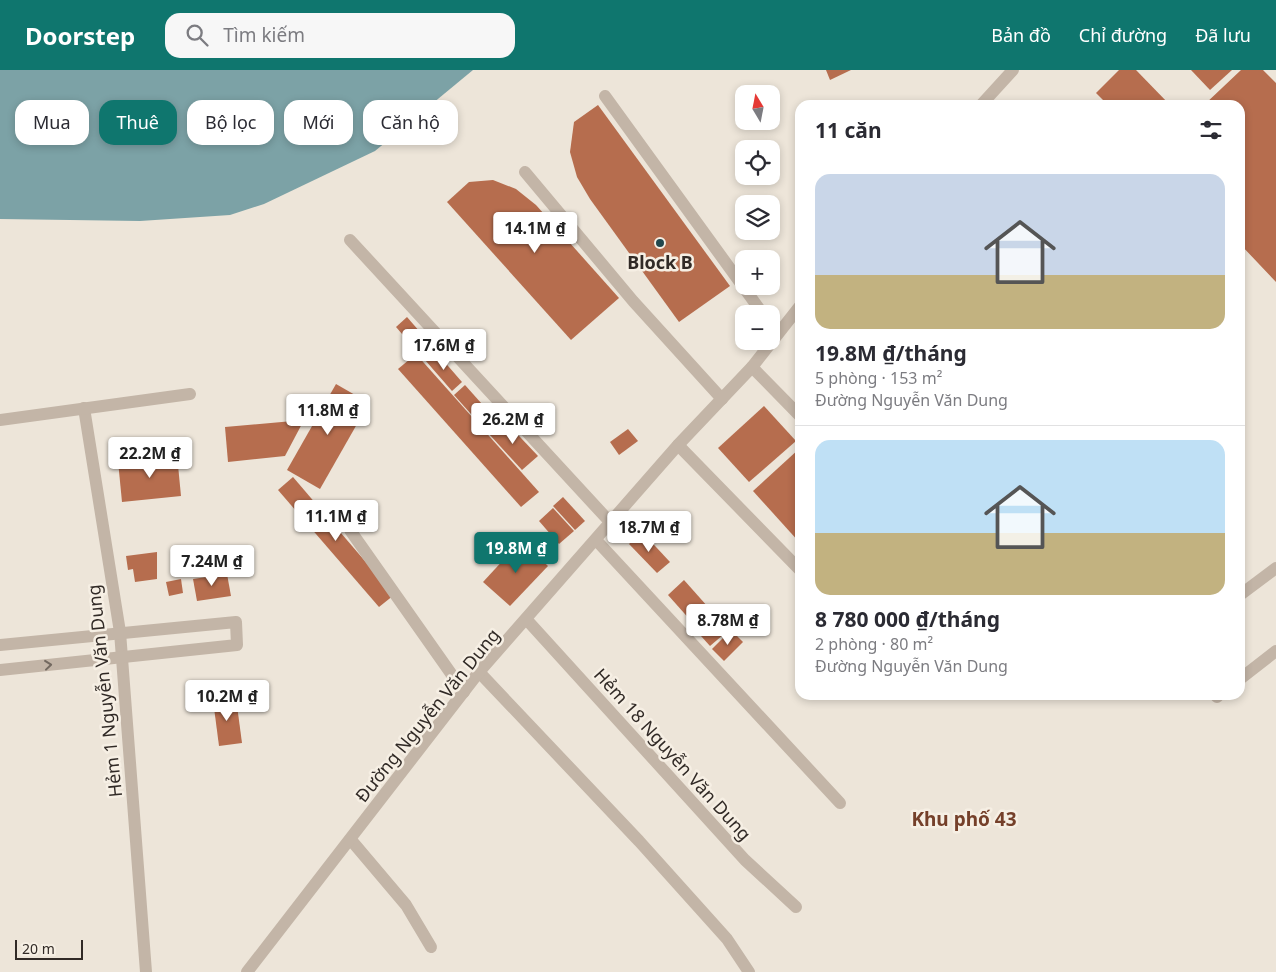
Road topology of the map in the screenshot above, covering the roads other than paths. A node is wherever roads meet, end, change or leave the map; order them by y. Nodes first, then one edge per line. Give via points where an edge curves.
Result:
1 (1014, 70) edge
2 (605, 96) dead end
3 (986, 100) edge
4 (525, 172) dead end
5 (350, 240) dead end
6 (756, 305) edge
7 (795, 310) edge
8 (780, 324) edge
9 (762, 350) edge
10 (752, 367) junction
11 (190, 394) dead end
12 (722, 399) junction
13 (84, 408) junction
14 (795, 411) edge
15 (0, 420) edge
16 (678, 445) junction
17 (610, 522) junction
18 (350, 530) dead end
19 (596, 540) junction
20 (795, 565) edge
21 (1276, 568) edge
22 (1245, 591) edge
23 (527, 620) junction
24 (120, 632) junction
25 (0, 645) edge
26 (1276, 651) edge
27 (122, 657) junction
28 (0, 670) edge
29 (479, 672) junction
30 (1245, 675) edge
31 (464, 692) junction
32 (840, 803) dead end
33 (351, 840) junction
34 (796, 908) dead end
35 (432, 947) dead end
36 (253, 970) edge
37 (146, 972) edge
38 (749, 972) edge

1 - 3 street
2 - 6 street
4 - 12 street via 633,301
5 - 17 street
7 - 8 street, Đường Nguyễn Văn Dung
9 - 10 street, Đường Nguyễn Văn Dung
10 - 12 street, Đường Nguyễn Văn Dung
10 - 14 street
11 - 13 street
12 - 16 street, Đường Nguyễn Văn Dung
13 - 15 street
13 - 24 street, Hẻm 1 Nguyễn Văn Dung
16 - 17 street, Đường Nguyễn Văn Dung
16 - 20 street
17 - 19 street, Đường Nguyễn Văn Dung
18 - 31 street
19 - 23 street, Đường Nguyễn Văn Dung
19 - 32 street
21 - 22 street
23 - 29 street, Đường Nguyễn Văn Dung
23 - 34 street, Hẻm 18 Nguyễn Văn Dung via 745,860
24 - 25 street
24 - 27 street, Hẻm 1 Nguyễn Văn Dung
24 - 27 street via 236,622 237,645
26 - 30 street
28 -> 27 street
27 - 37 street, Hẻm 1 Nguyễn Văn Dung
29 - 31 street, Đường Nguyễn Văn Dung
29 - 38 street via 639,841 727,940
31 - 33 street, Đường Nguyễn Văn Dung
33 - 35 street via 406,905
33 - 36 street, Đường Nguyễn Văn Dung

